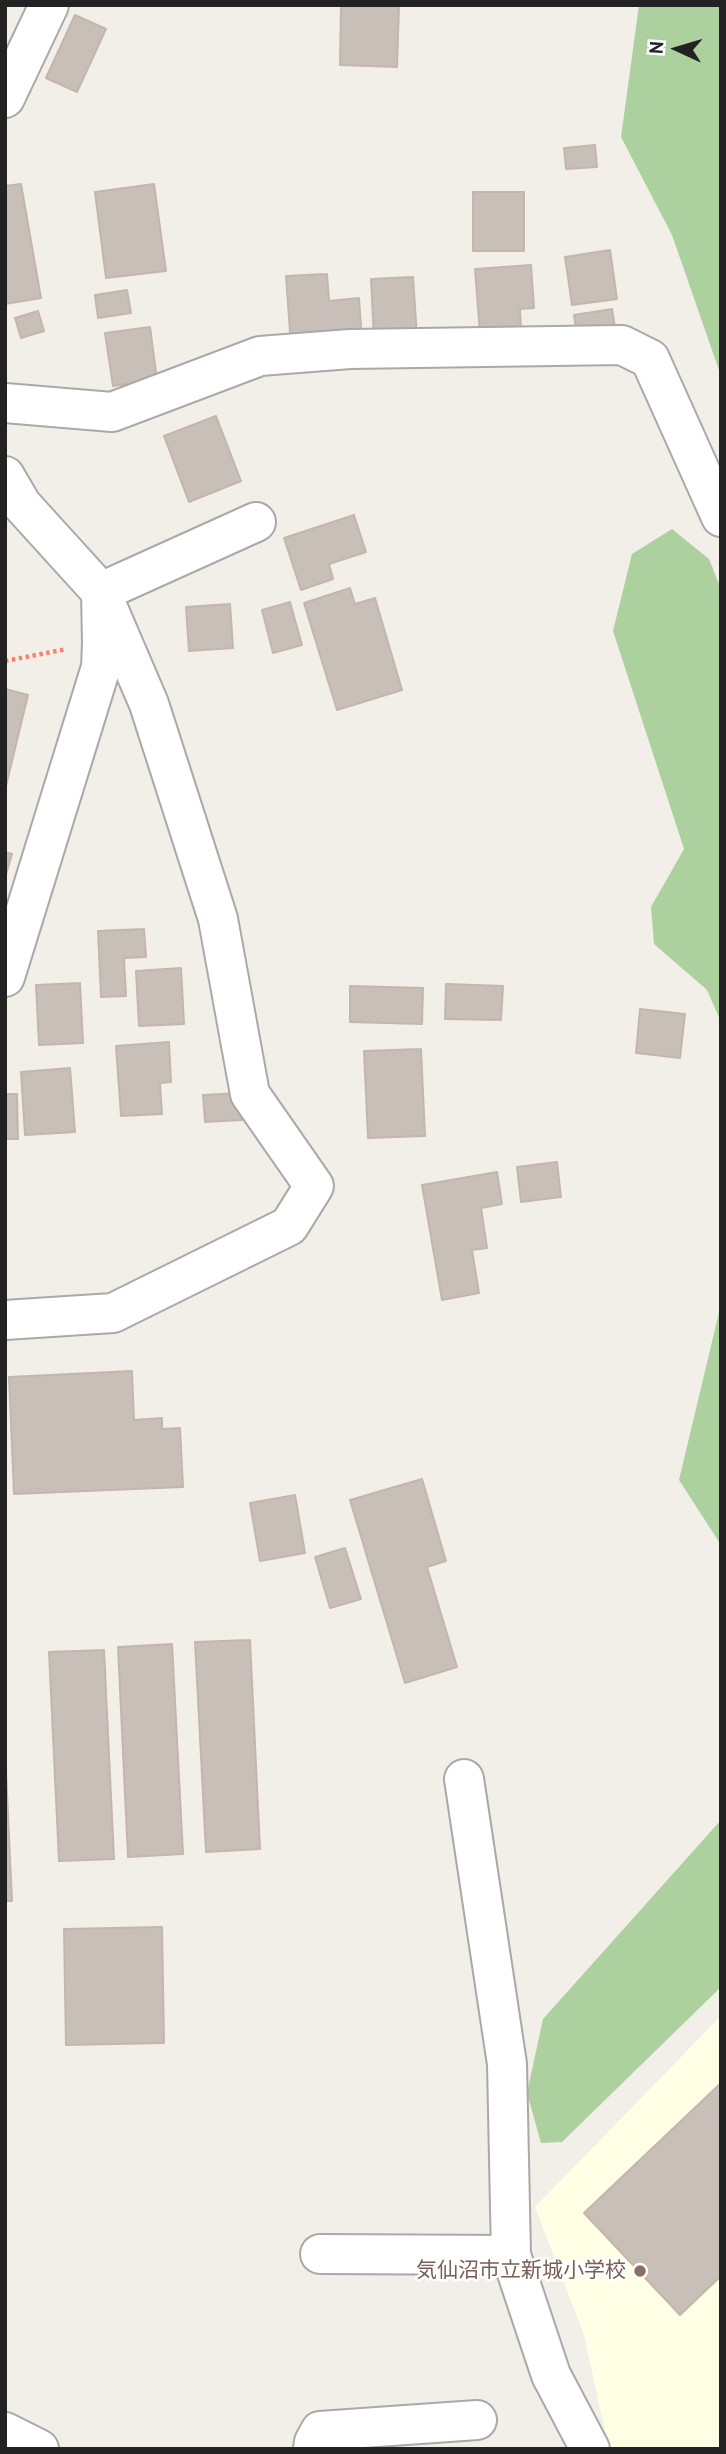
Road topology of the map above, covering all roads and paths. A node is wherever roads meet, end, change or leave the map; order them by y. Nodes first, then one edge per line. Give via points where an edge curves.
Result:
1 (49, 5) edge
2 (5, 98) edge
3 (5, 403) edge
4 (5, 476) edge
5 (721, 517) edge
6 (256, 522) dead end
7 (101, 592) junction
8 (102, 643) junction
9 (5, 662) edge
10 (5, 976) edge
11 (5, 1320) edge
12 (464, 1779) dead end
13 (320, 2254) dead end
14 (512, 2255) junction
15 (477, 2420) dead end
16 (5, 2432) edge
17 (39, 2449) edge
18 (313, 2449) edge
19 (590, 2449) edge

1 - 2 street
3 - 5 street via 111,412 260,356 350,349 622,345 650,359
4 - 7 street via 22,505
6 - 7 street
7 - 8 street
7 - 11 street via 149,704 218,919 250,1094 314,1186 289,1226 113,1313
8 - 9 path
8 - 10 street via 101,667
12 - 14 street via 507,2064
13 - 14 street
14 - 19 street via 551,2375
15 - 18 street via 320,2431
16 - 17 street

